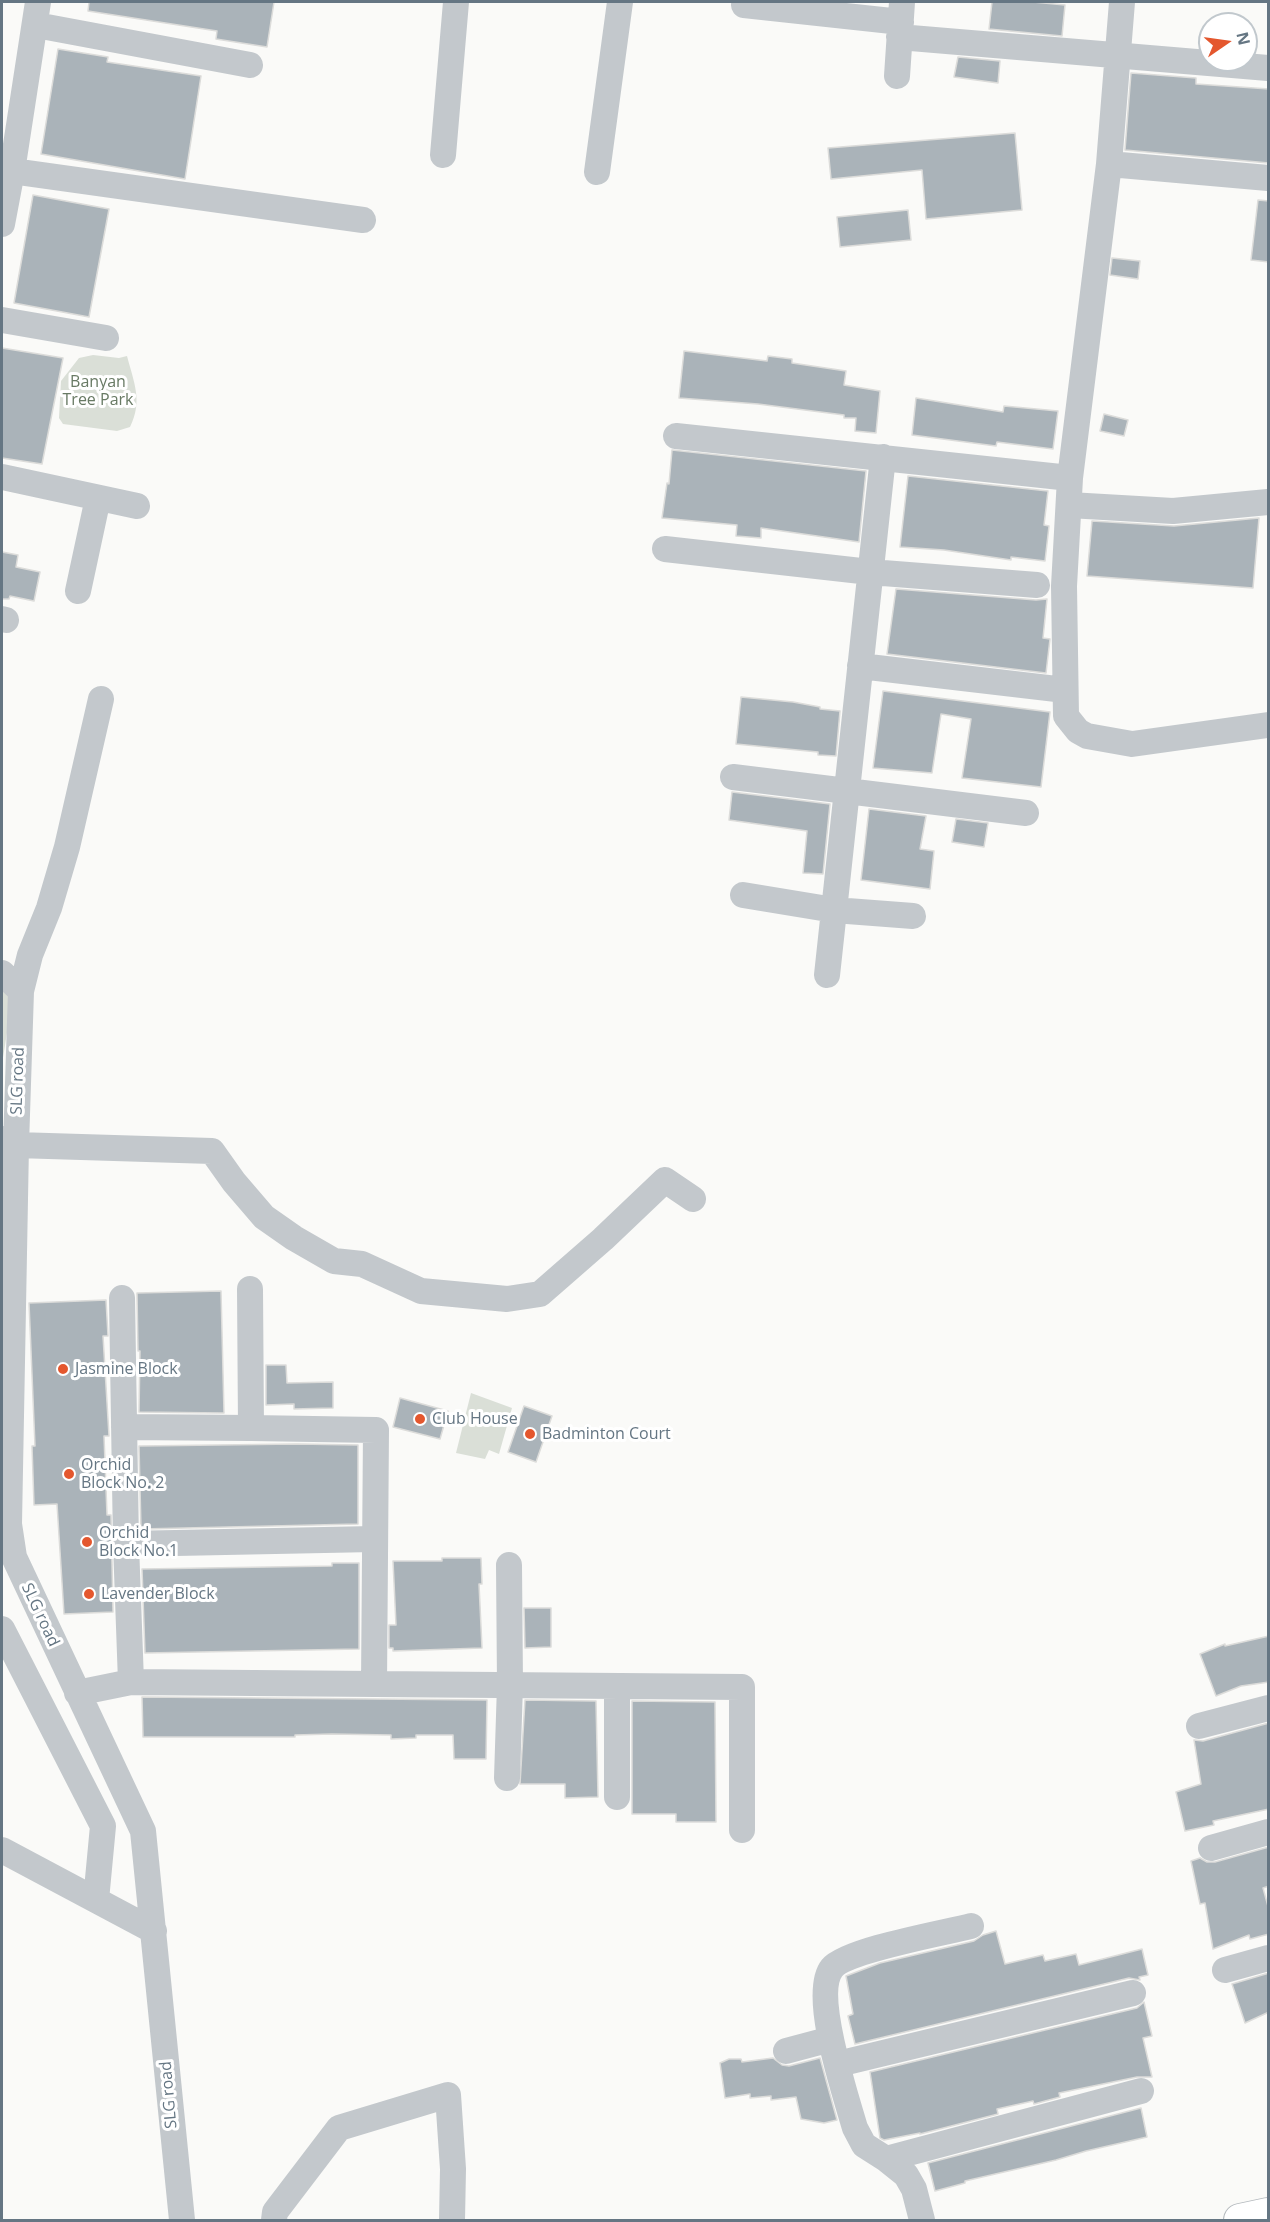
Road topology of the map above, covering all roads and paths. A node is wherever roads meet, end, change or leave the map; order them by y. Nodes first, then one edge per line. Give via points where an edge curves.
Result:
1 (456, 2) edge
2 (620, 2) edge
3 (1122, 2) edge
4 (744, 5) dead end
5 (37, 13) edge
6 (901, 20) edge
7 (1118, 55) junction
8 (250, 65) dead end
9 (1269, 68) edge
10 (897, 76) dead end
11 (443, 155) dead end
12 (1109, 164) junction
13 (12, 171) junction
14 (597, 172) dead end
15 (1269, 178) edge
16 (363, 220) dead end
17 (2, 224) edge
18 (2, 320) edge
19 (106, 338) dead end
20 (676, 436) dead end
21 (883, 457) junction
22 (2, 477) edge
23 (1070, 478) junction
24 (98, 498) junction
25 (1269, 502) edge
26 (1069, 504) junction
27 (137, 506) dead end
28 (664, 549) dead end
29 (870, 572) junction
30 (1037, 585) dead end
31 (78, 591) dead end
32 (860, 666) junction
33 (1065, 690) junction
34 (101, 699) dead end
35 (1269, 725) edge
36 (733, 777) dead end
37 (847, 792) junction
38 (1026, 813) dead end
39 (743, 895) dead end
40 (834, 910) junction
41 (913, 916) dead end
42 (2, 973) edge
43 (827, 975) dead end
44 (21, 991) junction
45 (9, 1142) edge
46 (693, 1199) dead end
47 (250, 1289) dead end
48 (122, 1298) dead end
49 (124, 1427) junction
50 (250, 1428) junction
51 (375, 1539) junction
52 (126, 1544) junction
53 (7, 1547) edge
54 (509, 1565) dead end
55 (2, 1629) edge
56 (131, 1682) junction
57 (374, 1684) junction
58 (510, 1685) junction
59 (617, 1686) junction
60 (77, 1693) junction
61 (1269, 1708) edge
62 (1198, 1726) dead end
63 (507, 1778) dead end
64 (617, 1797) dead end
65 (742, 1830) dead end
66 (1269, 1832) edge
67 (1211, 1848) dead end
68 (2, 1850) edge
69 (96, 1900) junction
70 (971, 1926) dead end
71 (154, 1931) junction
72 (1269, 1958) edge
73 (1225, 1970) dead end
74 (1133, 1993) dead end
75 (831, 2039) junction
76 (786, 2051) dead end
77 (838, 2064) junction
78 (1141, 2091) dead end
79 (886, 2159) junction
80 (1269, 2214) edge
81 (182, 2220) edge
82 (274, 2220) edge
83 (452, 2220) edge
84 (922, 2220) edge
85 (1240, 2220) edge

1 - 11 street
2 - 14 street
3 - 7 street
4 - 6 street
5 - 8 street
5 - 13 street
6 - 7 street
6 - 10 street
7 - 9 street
7 - 12 street
12 - 15 street
12 - 23 street
13 - 16 street
13 - 17 street
18 - 19 street
20 - 21 street
21 - 23 street
21 - 29 street
22 - 24 street
23 - 26 street
24 - 27 street
24 - 31 street
25 - 26 street via 1173,511
26 - 33 street via 1064,586
28 - 29 street
29 - 30 street
29 - 32 street
32 - 33 street
32 - 37 street
33 - 35 street via 1066,716 1078,731 1132,744
34 - 44 street, SLG road via 67,847
36 - 37 street
37 - 38 street
37 - 40 street
39 - 40 street
40 - 41 street
40 - 43 street
42 - 44 street
44 - 45 street, SLG road
45 - 46 street via 212,1151 264,1217 334,1261 362,1264 421,1291 507,1299 540,1294 665,1180
45 - 53 street, SLG road
47 - 50 street
48 - 49 street
49 - 50 street
49 - 52 street
50 - 51 street via 376,1430
51 - 52 street
51 - 57 street
52 - 56 street
53 - 60 street, SLG road
54 - 58 street
55 - 69 street via 103,1826
56 - 57 street
56 - 60 street
57 - 58 street
58 - 59 street
58 - 63 street
59 - 64 street
59 - 65 street via 742,1687
60 - 71 street, SLG road via 143,1831
61 - 62 street
66 - 67 street
68 - 69 street
69 - 71 street
70 - 75 street via 852,1955 832,1968 825,2015
71 - 81 street, SLG road
72 - 73 street
74 - 77 street
75 - 76 street
75 - 77 street
77 - 79 street via 859,2138
78 - 79 street
79 - 84 street via 906,2175
80 - 85 main road
82 - 83 street via 275,2212 339,2128 448,2095

